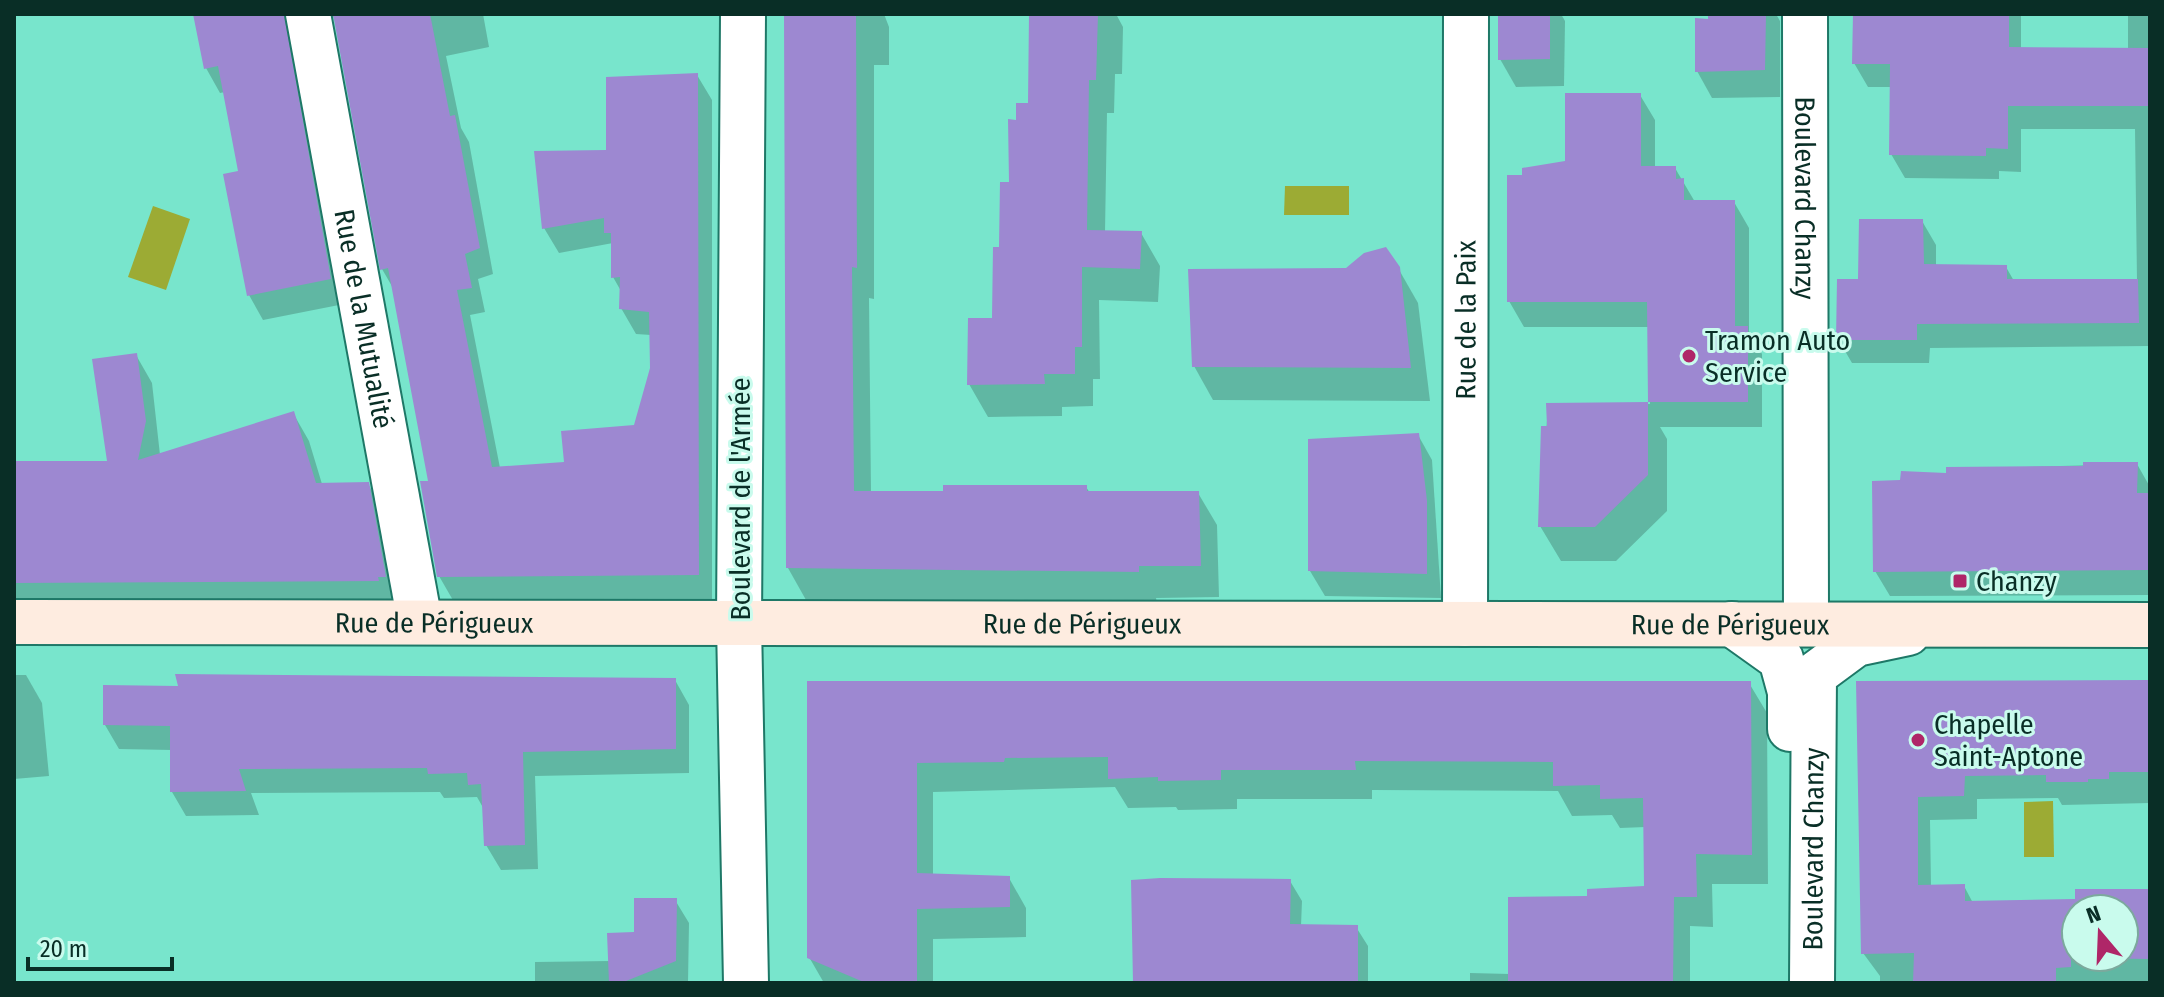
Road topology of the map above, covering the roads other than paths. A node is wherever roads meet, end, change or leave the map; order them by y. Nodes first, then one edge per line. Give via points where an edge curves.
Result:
1 (308, 14) edge
2 (743, 14) edge
3 (1466, 14) edge
4 (1805, 14) edge
5 (14, 622) edge
6 (420, 622) junction
7 (1806, 623) junction
8 (739, 624) junction
9 (1465, 624) junction
10 (1732, 624) junction
11 (1953, 625) junction
12 (2150, 625) edge
13 (746, 983) edge
14 (1793, 983) edge
15 (1812, 983) edge

1 - 6 street, Rue de la Mutualité
2 - 8 street, Boulevard de l'Armée
3 - 9 street, Rue de la Paix
4 - 7 street, Boulevard Chanzy
5 - 6 main road, Rue de Périgueux
6 - 8 main road, Rue de Périgueux
7 - 10 main road, Rue de Périgueux
7 - 11 main road, Rue de Périgueux
8 - 9 main road, Rue de Périgueux
8 - 13 street, Boulevard de l'Armée
9 - 10 main road, Rue de Périgueux
10 - 14 street, Boulevard Chanzy via 1781,659 1790,692
11 - 12 main road, Rue de Périgueux
11 - 15 street, Boulevard Chanzy via 1856,644 1814,675

